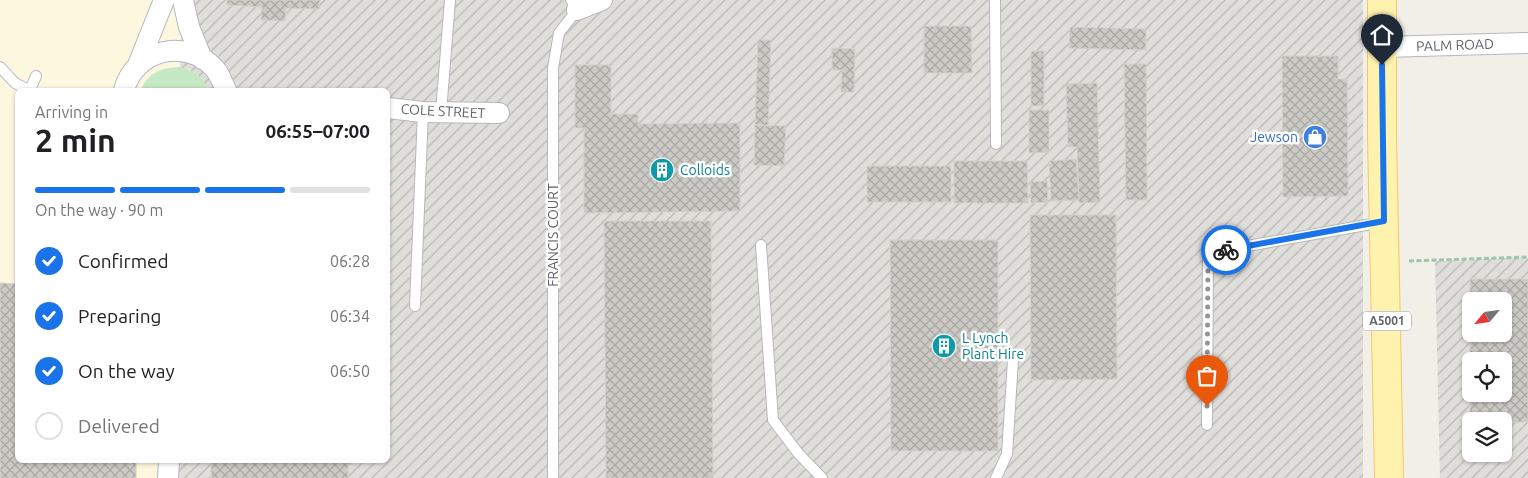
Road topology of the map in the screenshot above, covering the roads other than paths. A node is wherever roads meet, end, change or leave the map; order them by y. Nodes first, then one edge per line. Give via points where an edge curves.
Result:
1 (164, 0) edge
2 (183, 0) edge
3 (450, 0) edge
4 (602, 0) edge
5 (995, 0) edge
6 (1382, 0) edge
7 (574, 5) edge
8 (1528, 43) edge
9 (1383, 47) junction
10 (202, 59) junction
11 (138, 65) junction
12 (0, 67) edge
13 (36, 76) dead end
14 (26, 88) edge
15 (30, 88) edge
16 (124, 88) edge
17 (225, 88) edge
18 (390, 108) edge
19 (432, 112) junction
20 (499, 113) dead end
21 (996, 144) dead end
22 (1384, 221) junction
23 (761, 245) dead end
24 (415, 306) dead end
25 (1013, 360) dead end
26 (1207, 426) dead end
27 (168, 463) edge
28 (168, 478) edge
29 (553, 478) edge
30 (822, 478) edge
31 (996, 478) edge
32 (1389, 478) edge

1 - 11 street
2 - 10 street via 189,27
3 - 19 lane
4 - 7 street
5 - 21 lane
6 - 9 main road, A5001
7 - 29 lane, FRANCIS COURT via 559,33 554,68
8 - 9 street, PALM ROAD
9 - 22 main road, A5001
10 - 11 street via 182,50 165,51
10 - 17 street via 216,70
11 - 16 street
12 - 14 lane
13 - 15 lane
18 - 19 street, COLE STREET
19 - 20 street, COLE STREET
19 - 24 lane
22 - 26 lane via 1208,253
22 - 32 main road, A5001
23 - 30 lane via 773,420
25 - 31 lane via 1007,454
27 - 28 street

